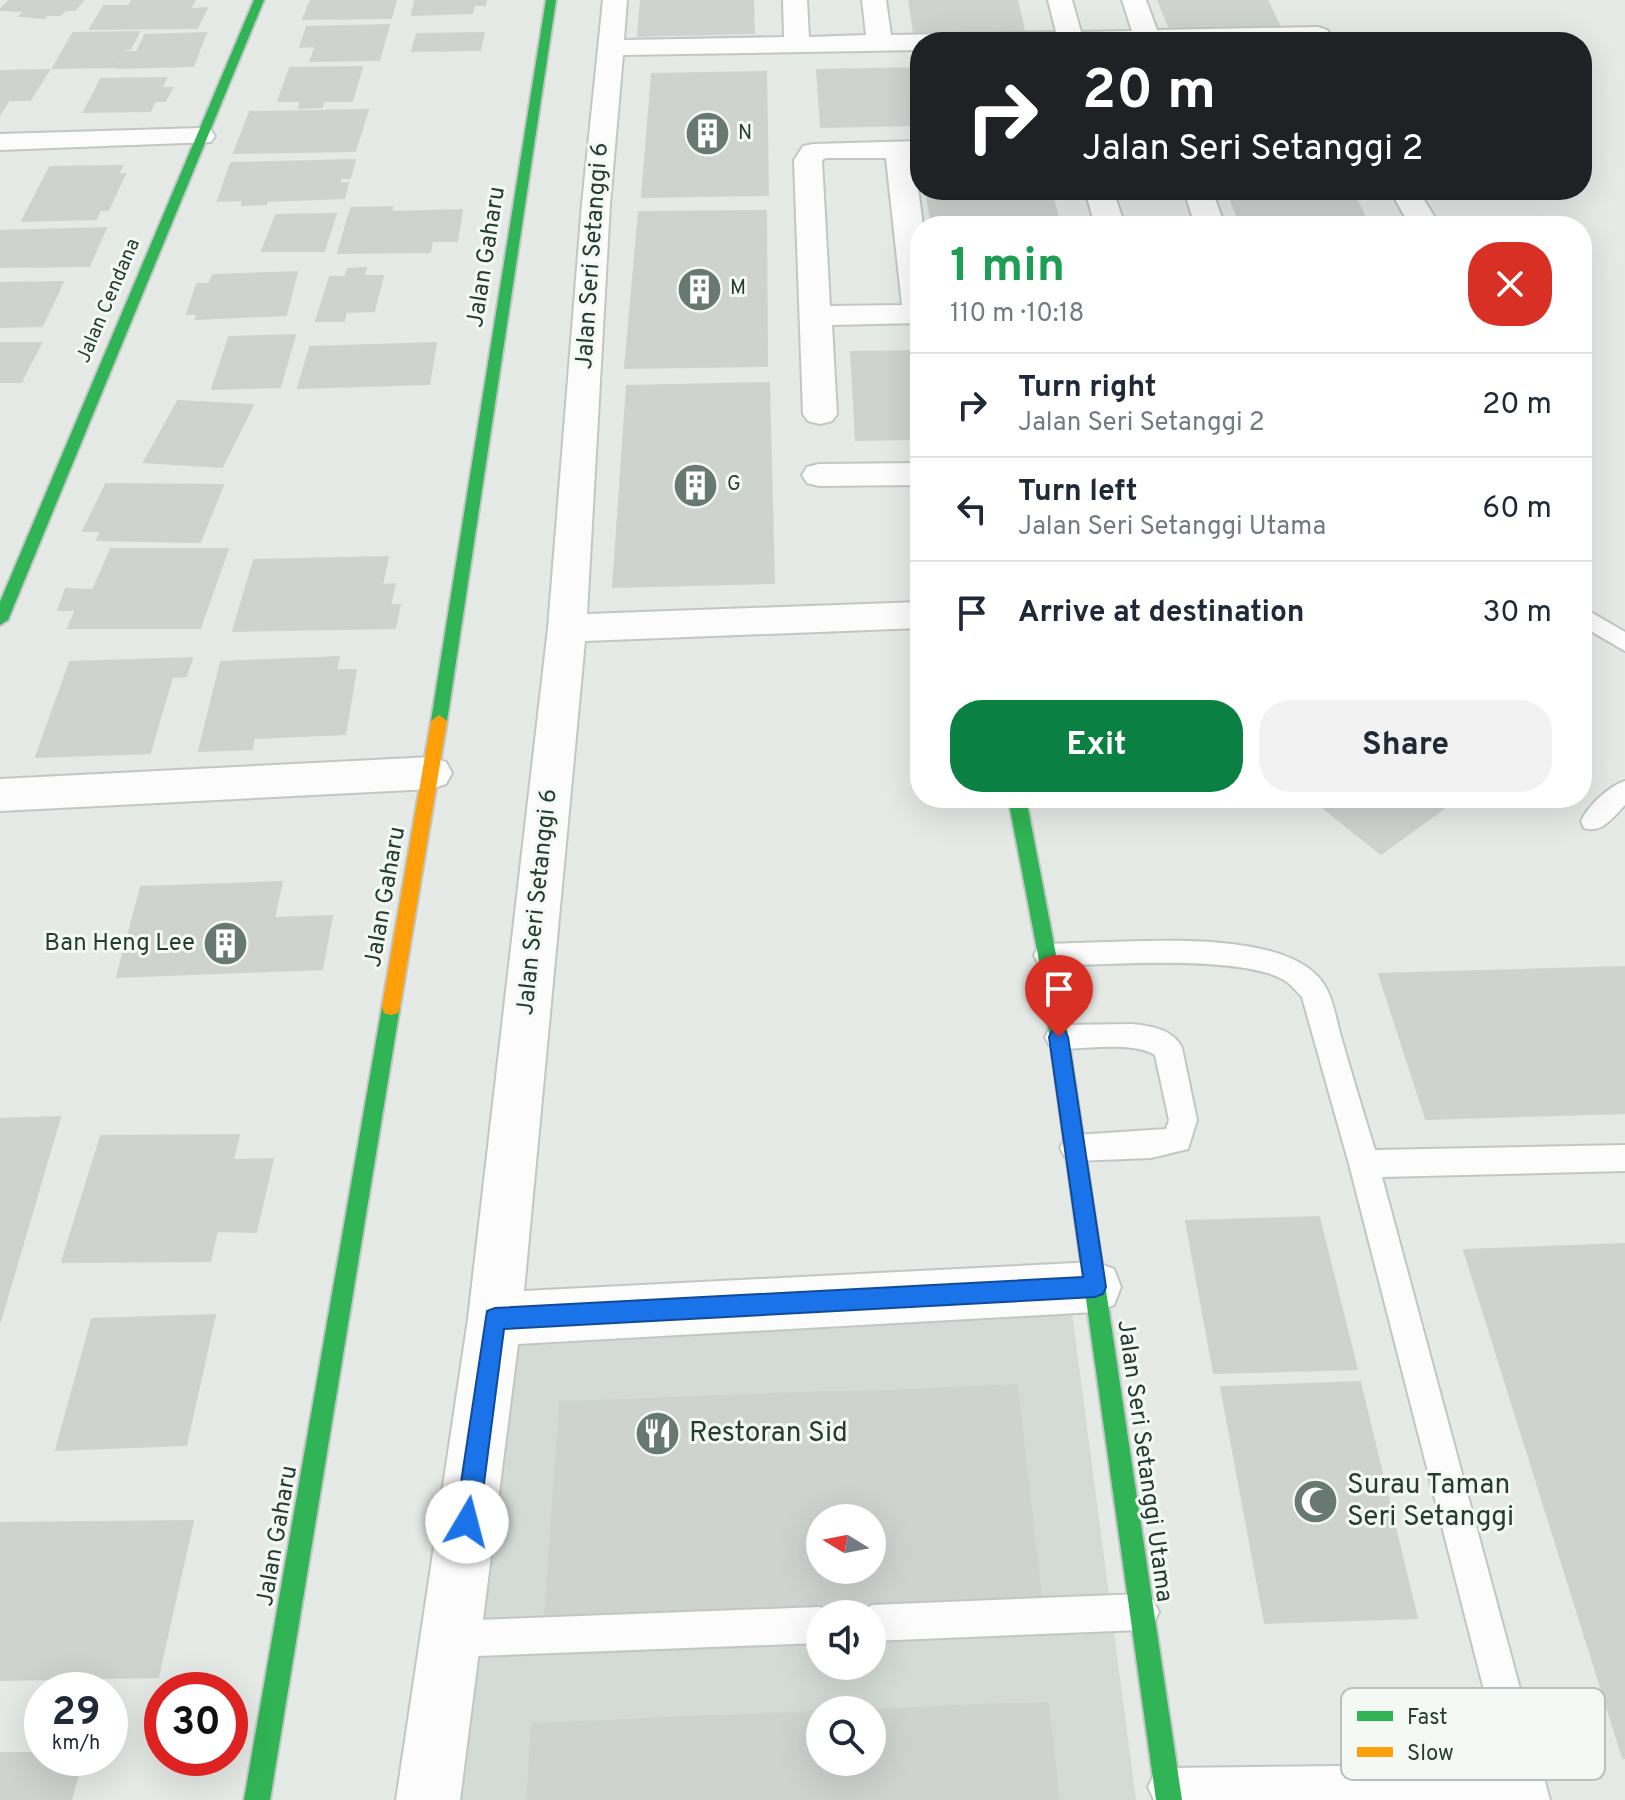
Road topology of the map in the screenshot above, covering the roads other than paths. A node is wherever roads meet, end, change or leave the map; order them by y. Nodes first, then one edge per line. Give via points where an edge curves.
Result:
1 (259, 0) edge
2 (551, 0) edge
3 (795, 0) edge
4 (874, 0) edge
5 (1060, 0) edge
6 (1134, 0) edge
7 (1307, 12) dead end
8 (612, 24) edge
9 (1069, 32) edge
10 (1145, 32) edge
11 (1317, 32) edge
12 (910, 42) edge
13 (880, 43) junction
14 (797, 45) junction
15 (201, 136) junction
16 (0, 142) edge
17 (910, 149) edge
18 (910, 314) edge
19 (813, 316) junction
20 (820, 414) dead end
21 (910, 474) edge
22 (819, 475) dead end
23 (910, 615) edge
24 (0, 620) edge
25 (1592, 621) edge
26 (567, 628) junction
27 (1625, 643) edge
28 (431, 773) junction
29 (1625, 790) edge
30 (0, 795) edge
31 (1019, 808) edge
32 (1593, 821) dead end
33 (1047, 955) junction
34 (1059, 1037) junction
35 (1075, 1148) junction
36 (1625, 1158) edge
37 (1364, 1164) junction
38 (1095, 1287) junction
39 (495, 1319) junction
40 (1141, 1612) junction
41 (886, 1622) edge
42 (806, 1626) edge
43 (451, 1639) junction
44 (1501, 1688) edge
45 (1528, 1791) edge
46 (1168, 1793) edge
47 (257, 1800) edge
48 (428, 1800) edge

1 - 15 street, Jalan Cendana
2 - 28 street, Jalan Gaharu
3 - 14 street
4 - 13 street
5 - 9 street
6 - 10 street
7 - 11 street
8 - 14 street
8 - 26 street, Jalan Seri Setanggi 6
12 - 13 street
13 - 14 street
15 - 16 street
15 - 24 street, Jalan Cendana
17 - 19 street via 813,152 808,160
18 - 19 street
19 - 20 street
21 - 22 street
23 - 26 street
25 - 27 lane
26 - 39 street, Jalan Seri Setanggi 6
28 - 30 street
28 - 47 street, Jalan Gaharu
29 - 32 lane
31 - 33 street, Jalan Seri Setanggi Utama
33 - 34 street, Jalan Seri Setanggi Utama
33 - 37 lane via 1226,956 1257,959 1294,972 1314,991
34 - 35 street, Jalan Seri Setanggi Utama
34 - 35 lane via 1152,1038 1168,1048 1183,1120 1178,1140
35 - 38 street, Jalan Seri Setanggi Utama
36 - 37 lane
37 - 44 lane
38 - 39 street
38 - 40 street, Jalan Seri Setanggi Utama
39 - 43 street, Jalan Seri Setanggi 6
40 - 41 lane
40 - 46 street, Jalan Seri Setanggi Utama
42 - 43 lane
43 - 48 street, Jalan Seri Setanggi 6
45 - 46 lane

